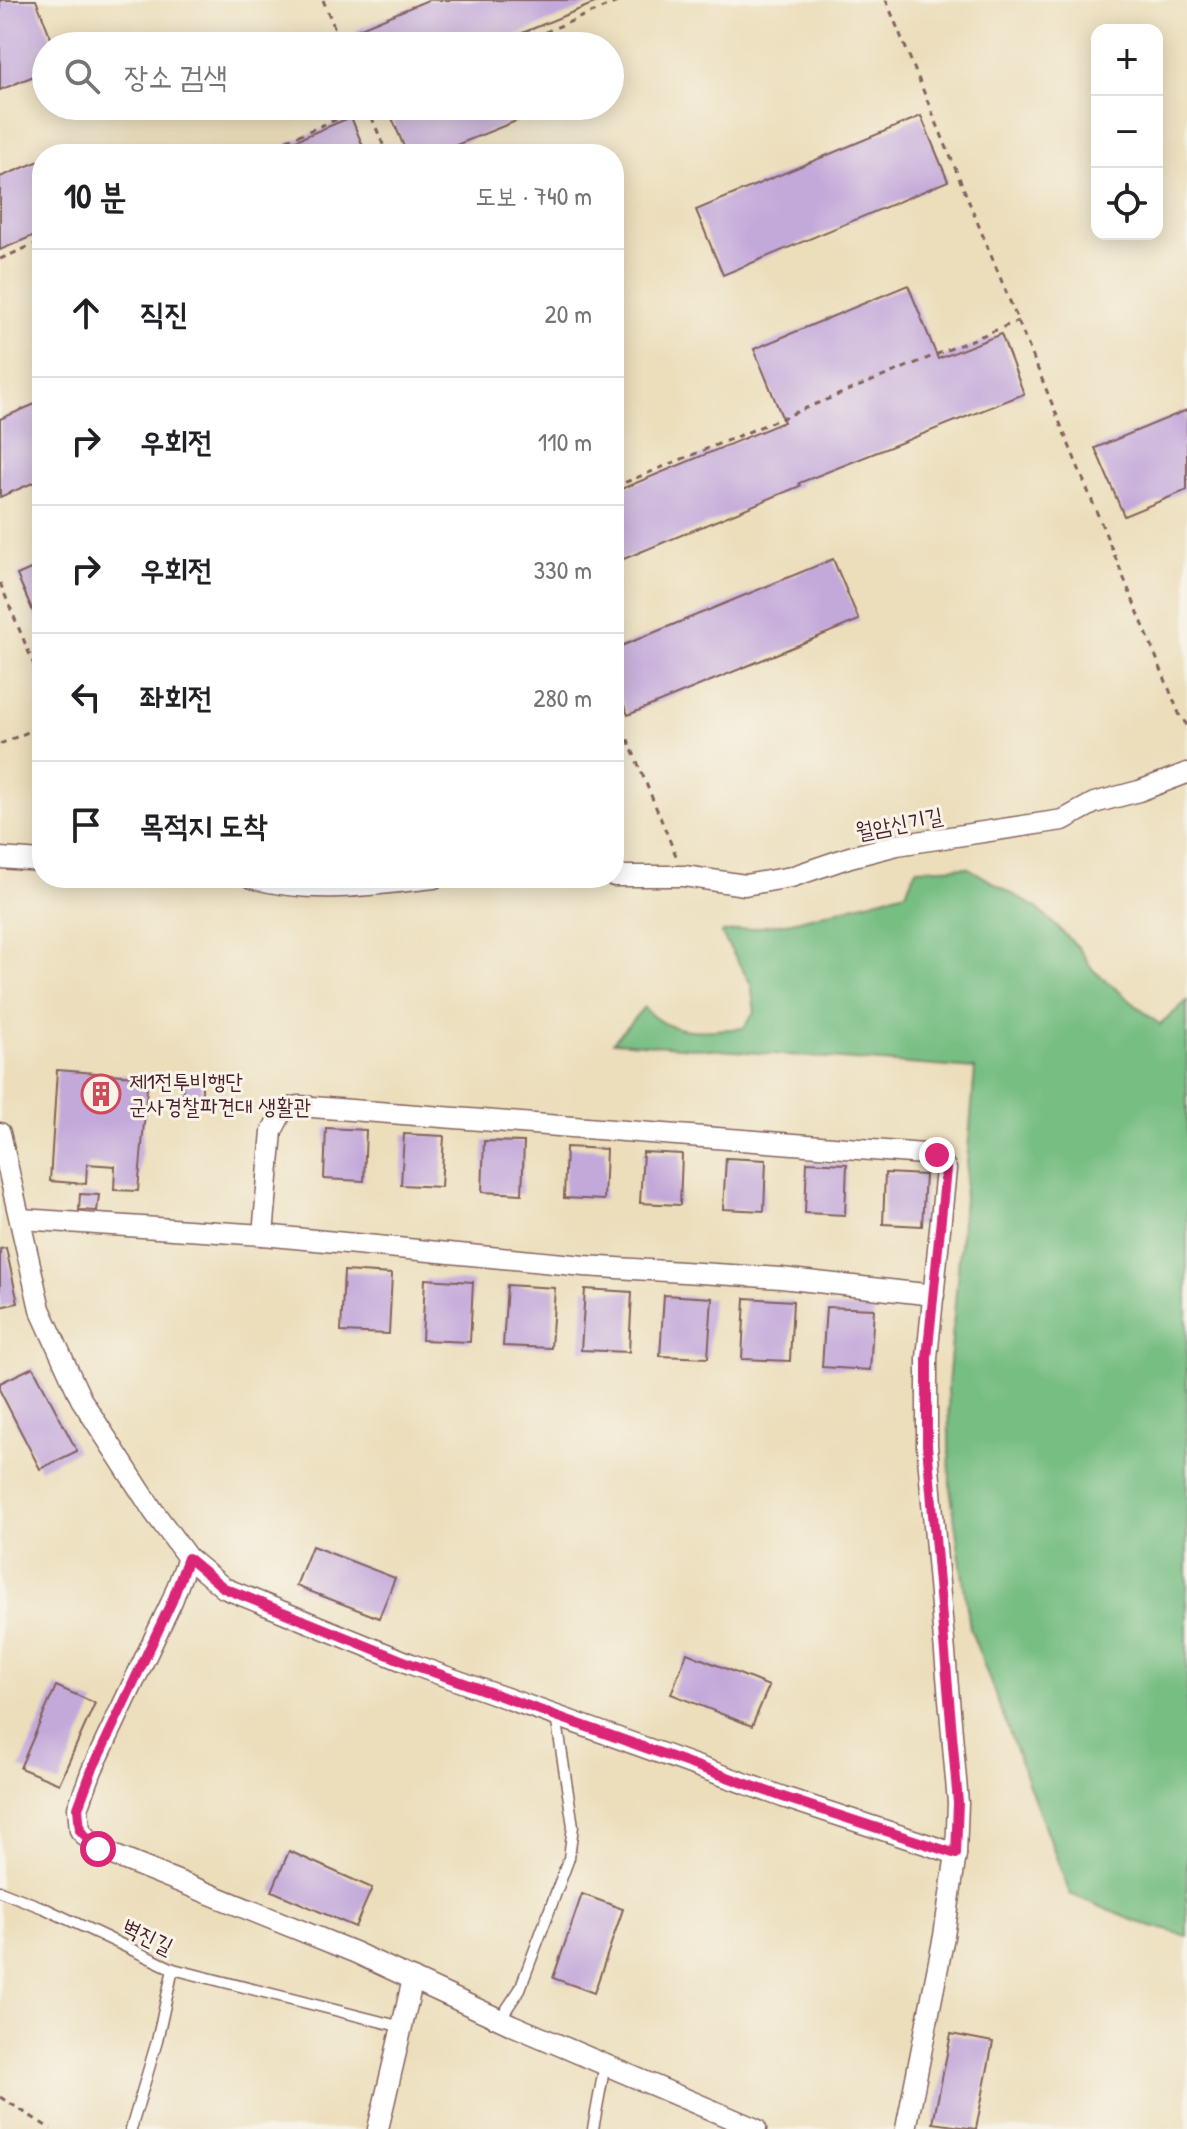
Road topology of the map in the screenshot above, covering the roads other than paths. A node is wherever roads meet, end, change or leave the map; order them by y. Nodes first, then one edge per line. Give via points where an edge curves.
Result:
1 (1187, 773) edge
2 (0, 858) edge
3 (32, 860) edge
4 (624, 876) edge
5 (326, 888) edge
6 (356, 888) edge
7 (0, 1133) edge
8 (21, 1219) junction
9 (263, 1235) junction
10 (934, 1295) junction
11 (188, 1558) junction
12 (556, 1716) junction
13 (956, 1854) junction
14 (0, 1891) edge
15 (173, 1969) junction
16 (413, 1979) junction
17 (500, 2019) junction
18 (402, 2027) junction
19 (605, 2064) junction
20 (131, 2129) edge
21 (378, 2129) edge
22 (593, 2129) edge
23 (756, 2129) edge
24 (906, 2129) edge

1 - 4 street, 월암신기길 via 1094,803 1063,820 897,845 791,877 745,885 684,876
2 - 3 street
5 - 6 street
7 - 8 street
8 - 9 street
8 - 11 street via 40,1309 81,1399
9 - 10 street
9 - 10 street via 272,1131 283,1110 299,1106 910,1151 937,1155 946,1169
10 - 13 street via 927,1358 927,1445 958,1803
11 - 12 street via 224,1588
11 - 16 street via 92,1770 78,1808 80,1830 98,1849
12 - 13 street
12 - 17 lane via 573,1826 569,1858 520,1989
13 - 24 street
14 - 15 lane, 벽진길
15 - 18 lane
15 - 20 lane, 벽진길
16 - 17 street
16 - 18 street
17 - 19 street
18 - 21 street
19 - 22 lane
19 - 23 street

